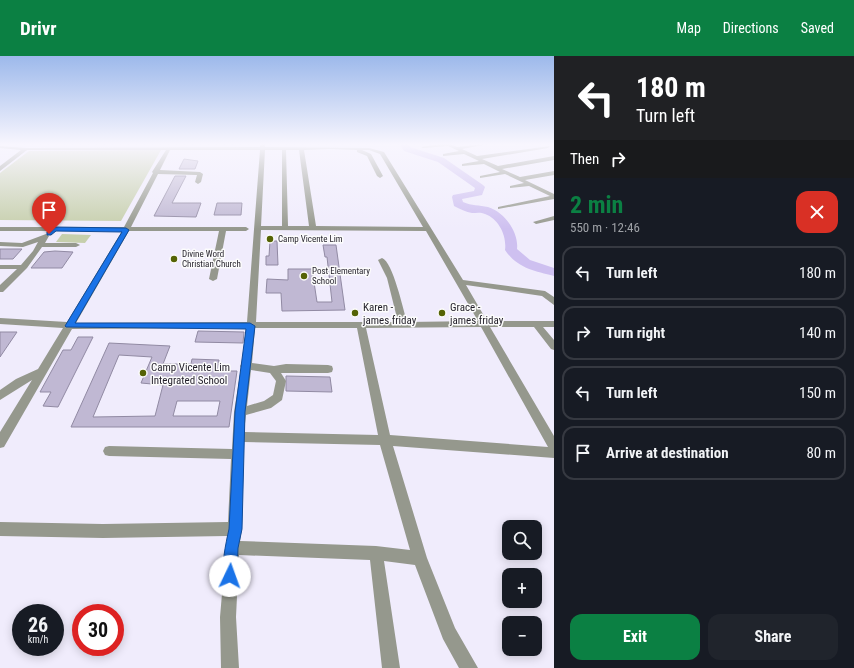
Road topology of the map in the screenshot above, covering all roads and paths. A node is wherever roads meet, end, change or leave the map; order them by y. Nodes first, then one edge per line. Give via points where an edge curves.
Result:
1 (155, 172) edge
2 (179, 173) edge
3 (261, 173) edge
4 (284, 173) edge
5 (307, 173) edge
6 (378, 173) edge
7 (394, 173) edge
8 (503, 173) edge
9 (507, 173) edge
10 (554, 173) edge
11 (380, 176) dead end
12 (482, 177) dead end
13 (520, 179) junction
14 (198, 182) dead end
15 (529, 184) junction
16 (512, 187) dead end
17 (554, 190) edge
18 (544, 192) junction
19 (554, 197) edge
20 (500, 208) dead end
21 (554, 218) edge
22 (536, 222) dead end
23 (258, 228) junction
24 (313, 228) junction
25 (0, 229) edge
26 (54, 229) junction
27 (246, 229) dead end
28 (285, 229) junction
29 (427, 229) junction
30 (126, 230) junction
31 (223, 230) junction
32 (42, 242) junction
33 (0, 244) edge
34 (76, 246) dead end
35 (382, 260) dead end
36 (0, 266) edge
37 (23, 266) junction
38 (213, 279) dead end
39 (460, 282) junction
40 (0, 290) edge
41 (554, 302) edge
42 (0, 321) edge
43 (554, 324) edge
44 (362, 325) junction
45 (403, 325) junction
46 (537, 325) junction
47 (69, 326) junction
48 (250, 326) junction
49 (485, 326) junction
50 (554, 347) edge
51 (245, 366) junction
52 (328, 369) dead end
53 (274, 370) junction
54 (42, 372) junction
55 (0, 396) edge
56 (240, 412) junction
57 (238, 437) junction
58 (385, 440) junction
59 (0, 443) edge
60 (554, 447) edge
61 (109, 452) dead end
62 (554, 453) edge
63 (237, 454) junction
64 (0, 529) edge
65 (235, 529) junction
66 (232, 548) junction
67 (376, 552) junction
68 (420, 558) junction
69 (230, 668) edge
70 (391, 668) edge
71 (469, 668) edge

1 - 30 street
2 - 14 street via 198,173
3 - 23 street
4 - 28 street
5 - 24 street
6 - 11 street
7 - 29 street
8 - 12 street
9 - 13 street
10 - 13 street
13 - 15 street
15 - 16 street
15 - 18 street
17 - 18 street
18 - 19 street
19 - 20 street
21 - 22 street
23 - 28 street
23 - 48 street
24 - 28 street
24 - 29 street
25 - 26 street
26 - 30 street
26 - 32 street
27 - 31 street
29 - 39 street
30 - 31 street
30 - 47 street
31 - 38 street
32 - 33 street via 23,245
32 - 34 street
32 - 37 street
35 - 45 street via 391,278
36 - 37 street
37 - 40 street
39 - 41 street via 545,294
39 - 49 street
42 - 47 street
43 - 46 street
44 - 45 street
44 - 48 street
44 - 58 street
45 - 49 street
46 - 49 street
46 - 50 street
47 - 48 street
47 - 54 street
48 - 51 street
49 - 60 street
51 - 53 street
51 - 56 street
52 - 53 street
53 - 56 street via 281,381 278,397 267,405
54 - 55 street via 18,381
54 - 59 street
56 - 57 street
57 - 58 street
57 - 63 street
58 - 62 street
58 - 68 street
61 - 63 street
63 - 65 street
64 - 65 street
65 - 66 street
66 - 67 street
66 - 69 street via 228,617
67 - 68 street
67 - 70 street
68 - 71 street via 449,633

